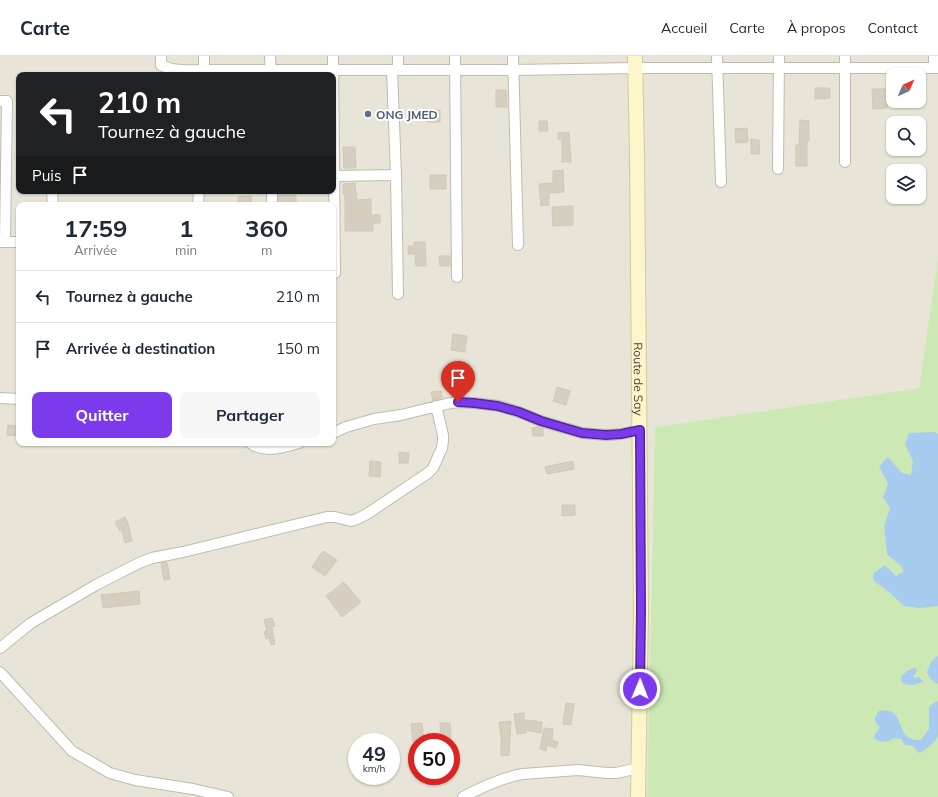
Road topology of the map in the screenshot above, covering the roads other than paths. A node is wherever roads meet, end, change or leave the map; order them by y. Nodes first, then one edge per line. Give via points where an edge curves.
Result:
1 (161, 56) edge
2 (204, 56) edge
3 (270, 56) edge
4 (333, 56) edge
5 (398, 56) edge
6 (455, 56) edge
7 (513, 56) edge
8 (717, 56) edge
9 (779, 56) edge
10 (845, 56) edge
11 (934, 56) edge
12 (635, 62) edge
13 (718, 68) junction
14 (779, 68) junction
15 (845, 68) junction
16 (936, 68) edge
17 (334, 70) junction
18 (395, 70) junction
19 (455, 70) junction
20 (514, 70) junction
21 (196, 72) edge
22 (204, 72) edge
23 (270, 72) edge
24 (291, 72) edge
25 (0, 101) edge
26 (845, 162) dead end
27 (778, 169) dead end
28 (396, 175) junction
29 (336, 176) edge
30 (721, 182) dead end
31 (3, 242) edge
32 (16, 242) edge
33 (518, 245) dead end
34 (457, 277) dead end
35 (398, 294) dead end
36 (0, 398) edge
37 (16, 399) edge
38 (436, 406) junction
39 (640, 430) junction
40 (336, 432) edge
41 (256, 446) edge
42 (286, 446) edge
43 (0, 648) edge
44 (0, 672) edge
45 (639, 768) junction
46 (228, 797) edge
47 (463, 797) edge
48 (638, 797) edge

1 - 21 street via 161,65
2 - 22 street
3 - 23 street
4 - 17 street
5 - 18 street
6 - 19 street
7 - 20 street
8 - 13 street
9 - 14 street
10 - 15 street
11 - 16 street
12 - 13 street
12 - 20 street
12 - 39 main road, Route de Say
13 - 14 street
13 - 30 street
14 - 15 street
14 - 27 street
15 - 16 street
15 - 26 street
17 - 18 street
17 - 24 street
18 - 19 street
18 - 28 street
19 - 20 street
19 - 34 street
20 - 33 street
25 - 31 street via 6,101
28 - 29 street
28 - 35 street
31 - 32 street
36 - 37 street
38 - 39 street via 458,402 498,406 582,433 606,435
38 - 40 street via 374,419
38 - 43 street via 443,441 433,468 367,514 351,521 327,517 139,562 31,623
39 - 45 main road, Route de Say
41 - 42 street via 272,449
44 - 46 street via 72,750 110,774
45 - 47 street via 616,773 578,770 515,775
45 - 48 main road, Route de Say

